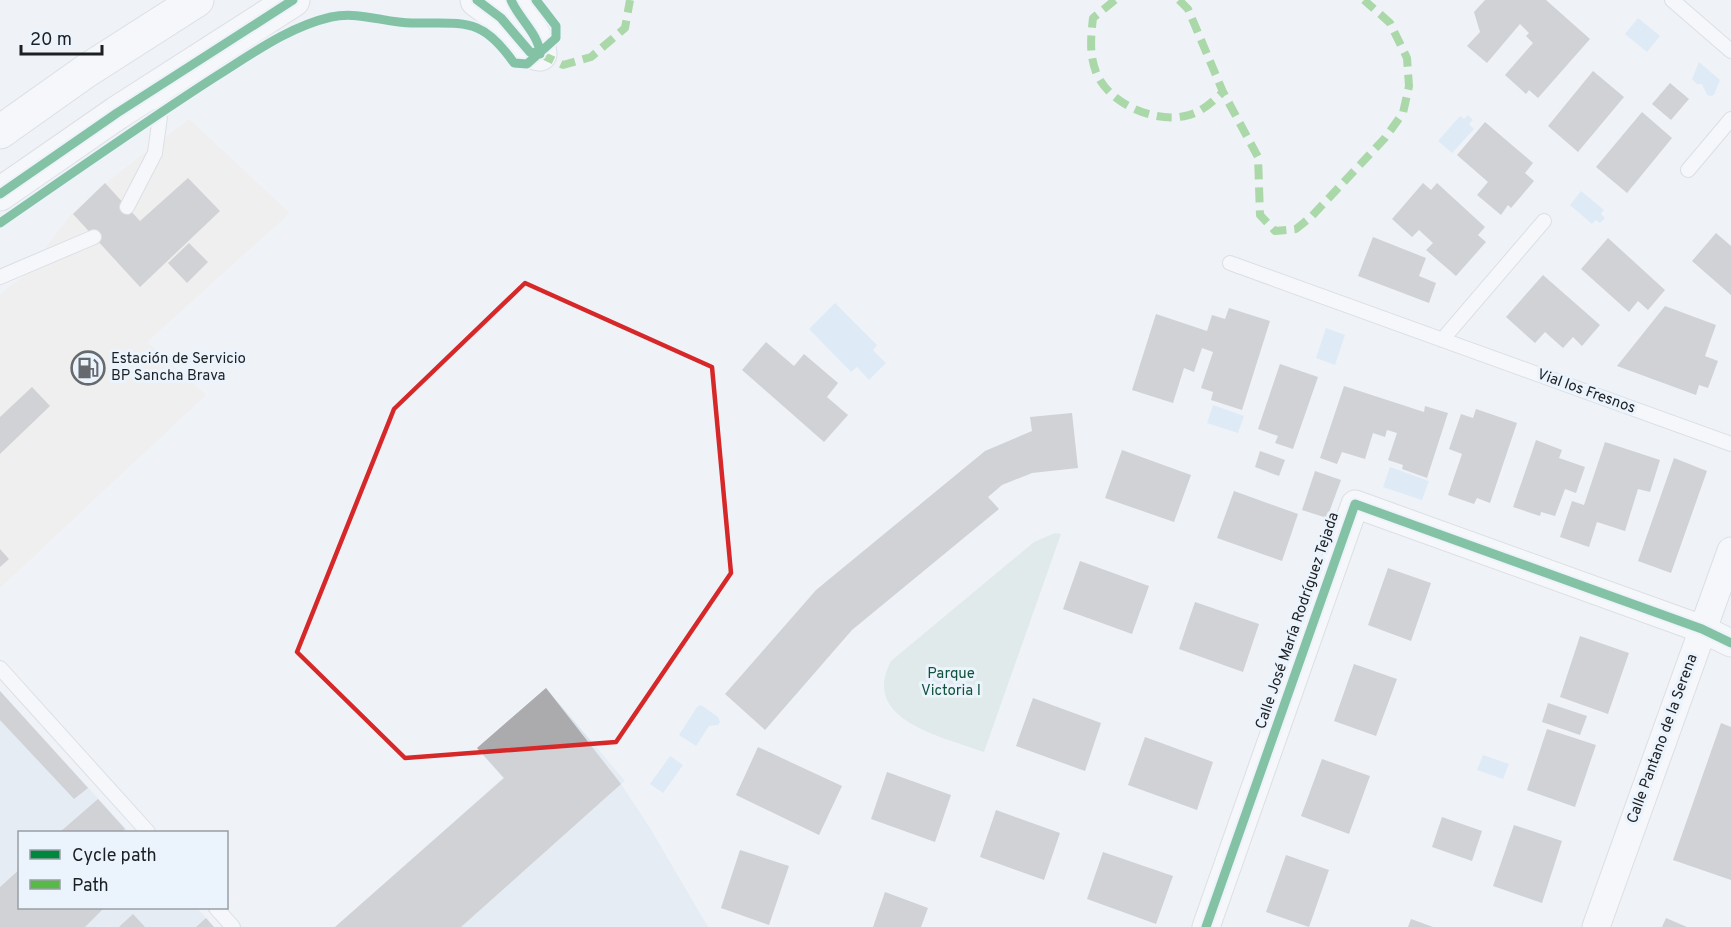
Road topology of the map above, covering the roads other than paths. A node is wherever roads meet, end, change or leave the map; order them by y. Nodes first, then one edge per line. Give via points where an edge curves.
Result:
1 (197, 0) edge
2 (293, 0) edge
3 (477, 0) edge
4 (511, 0) edge
5 (1672, 0) edge
6 (1731, 51) edge
7 (165, 81) junction
8 (1731, 119) edge
9 (0, 132) edge
10 (1688, 170) dead end
11 (0, 194) edge
12 (127, 207) dead end
13 (1544, 221) dead end
14 (94, 237) dead end
15 (1230, 263) dead end
16 (0, 277) edge
17 (1442, 340) junction
18 (1731, 444) edge
19 (1731, 551) edge
20 (1702, 628) junction
21 (1731, 643) edge
22 (0, 668) edge
23 (147, 831) edge
24 (217, 909) edge
25 (233, 927) edge
26 (1206, 927) edge
27 (1596, 927) edge

1 - 9 street
2 - 7 street
3 - 4 street via 501,18 530,52 540,54 540,43
5 - 6 lane
7 - 11 street
7 - 12 lane via 154,153
8 - 10 lane
13 - 17 lane
14 - 16 lane
15 - 17 lane, Vial los Fresnos
17 - 18 lane, Vial los Fresnos
19 - 20 street, Calle Pantano de la Serena
20 - 21 street
20 - 26 street, Calle José María Rodríguez Tejada via 1355,504
20 - 27 street, Calle Pantano de la Serena
22 - 23 lane
24 - 25 lane

